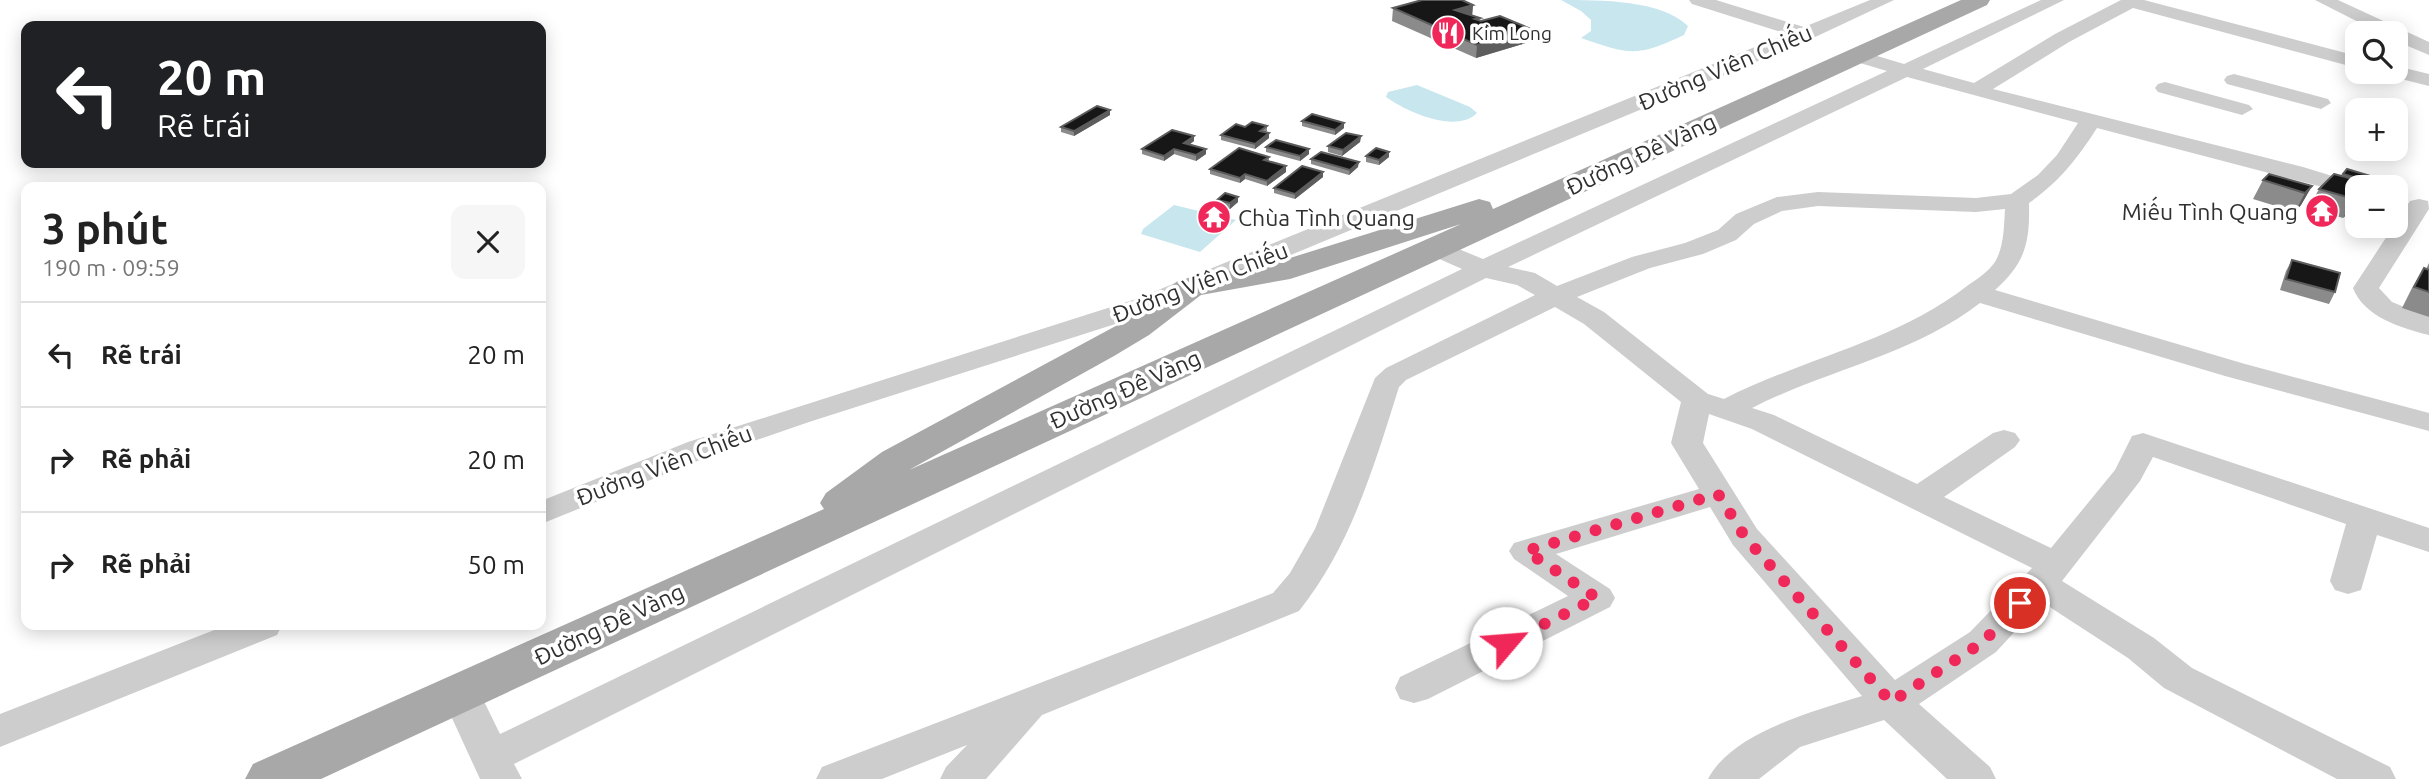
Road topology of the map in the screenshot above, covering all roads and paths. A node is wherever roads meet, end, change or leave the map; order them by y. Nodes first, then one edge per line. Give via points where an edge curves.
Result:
1 (1698, 0) edge
2 (1885, 0) edge
3 (1979, 0) edge
4 (2055, 0) edge
5 (2323, 0) edge
6 (2132, 1) edge
7 (2370, 21) edge
8 (1806, 34) junction
9 (2408, 34) edge
10 (2429, 34) edge
11 (2408, 38) edge
12 (2429, 49) edge
13 (1857, 56) junction
14 (2345, 59) edge
15 (1907, 71) junction
16 (2408, 75) edge
17 (2234, 80) dead end
18 (2429, 80) edge
19 (2262, 88) junction
20 (2165, 89) dead end
21 (1975, 91) junction
22 (2321, 103) dead end
23 (2242, 109) junction
24 (2091, 118) junction
25 (2209, 147) junction
26 (2345, 186) edge
27 (1549, 196) junction
28 (2017, 201) junction
29 (2414, 205) edge
30 (1435, 248) junction
31 (1483, 269) junction
32 (1191, 287) junction
33 (1976, 293) junction
34 (1555, 296) junction
35 (2429, 327) edge
36 (1712, 405) junction
37 (2429, 422) edge
38 (2004, 440) dead end
39 (1718, 494) junction
40 (1919, 498) junction
41 (546, 511) edge
42 (2365, 517) junction
43 (808, 534) junction
44 (2429, 540) edge
45 (2047, 574) junction
46 (2348, 581) dead end
47 (252, 630) edge
48 (1414, 688) dead end
49 (460, 692) junction
50 (1891, 702) junction
51 (1030, 703) junction
52 (0, 732) edge
53 (496, 767) edge
54 (271, 779) edge
55 (837, 779) edge
56 (961, 779) edge
57 (1729, 779) edge
58 (1975, 779) edge
59 (2375, 779) edge

1 - 8 street
2 - 8 street, Đường Viên Chiếu
3 - 13 main road, Đường Đê Vàng
4 - 15 street
5 - 7 street
6 - 14 street
6 - 21 street
8 - 32 street, Đường Viên Chiếu
9 - 10 street
11 - 12 street
13 - 15 street
13 - 27 main road, Đường Đê Vàng
15 - 21 street
15 - 31 street
16 - 18 street
17 - 19 street
19 - 22 street
19 - 23 street
20 - 23 street
21 - 24 street
23 - 25 street
24 - 25 street
24 - 28 street via 2066,159
25 - 26 street
27 - 30 main road, Đường Đê Vàng
27 - 32 main road via 1460,212 1279,272
28 - 33 street via 2017,233 2004,267
28 - 34 street via 1976,205 1818,198 1777,204 1694,249 1641,262
29 - 35 street via 2366,288 2375,301
30 - 31 street
30 - 43 main road, Đường Đê Vàng
31 - 34 street via 1525,279
31 - 53 street
32 - 41 street, Đường Viên Chiếu via 699,449
32 - 43 main road via 1102,349 896,461
33 - 36 street via 1915,332 1754,394
33 - 37 street
34 - 36 street via 1594,318
34 - 51 street via 1396,374 1385,384 1322,555 1286,602
36 - 39 street via 1687,443
36 - 40 street via 1763,422
38 - 40 street
39 - 48 street via 1526,551 1597,598
39 - 50 street via 1745,537
40 - 45 street
42 - 44 street
42 - 45 street via 2143,443 2129,474
42 - 46 street
43 - 49 main road, Đường Đê Vàng
45 - 50 street via 1983,642
45 - 59 street via 2178,678
47 - 52 street
49 - 53 street
49 - 54 main road, Đường Đê Vàng
50 - 57 street via 1786,736
50 - 58 street
51 - 55 street
51 - 56 street

